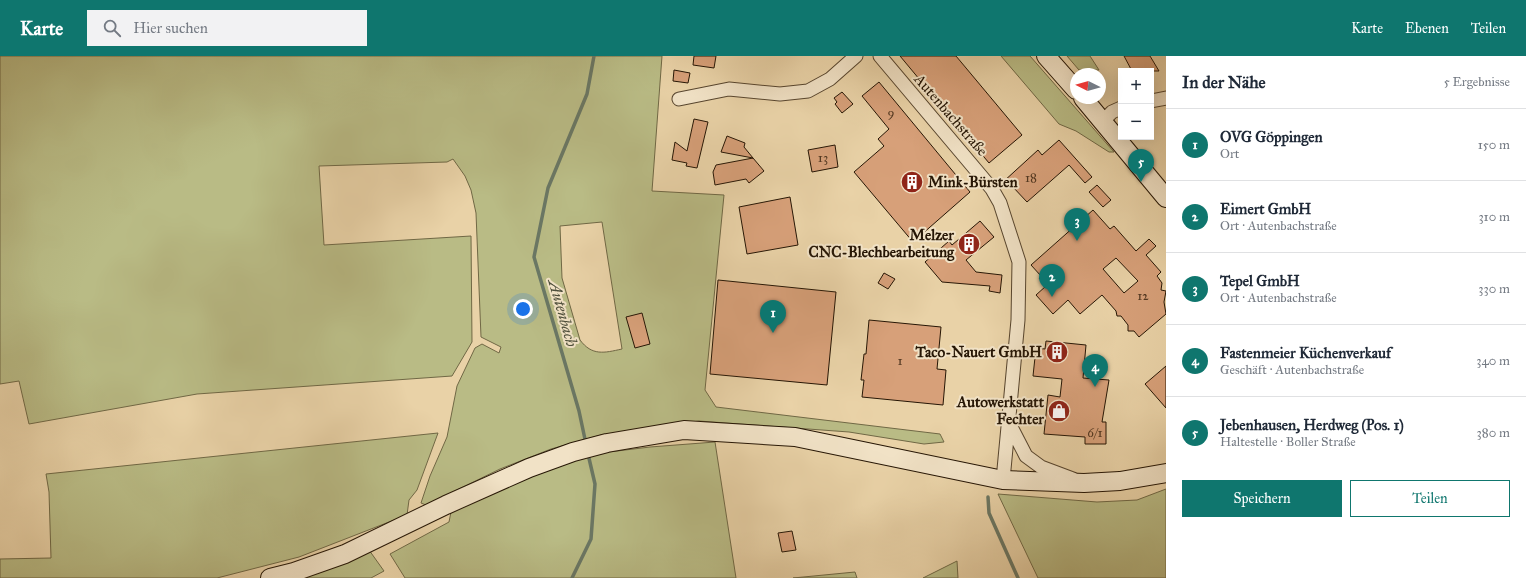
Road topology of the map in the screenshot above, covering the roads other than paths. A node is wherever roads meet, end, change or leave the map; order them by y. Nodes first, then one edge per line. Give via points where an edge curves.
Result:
1 (856, 56) edge
2 (880, 56) edge
3 (1046, 56) edge
4 (1070, 83) edge
5 (1166, 98) edge
6 (679, 99) dead end
7 (1154, 100) edge
8 (1088, 104) edge
9 (1118, 109) edge
10 (1103, 121) junction
11 (1166, 198) edge
12 (1009, 423) junction
13 (1166, 474) edge
14 (1003, 480) junction
15 (1084, 483) junction
16 (270, 578) edge

1 - 6 street via 830,79 808,91 780,94 728,90
2 - 12 street, Autenbachstraße via 985,178 1000,203 1019,262 1018,320
3 - 4 street
5 - 7 street
8 - 10 street
9 - 10 street
10 - 11 street
12 - 14 street, Autenbachstraße
12 - 15 street via 1026,456 1041,467
13 - 15 street
14 - 15 street
14 - 16 street via 795,437 684,430 607,443 573,452 529,468 446,505 345,554

